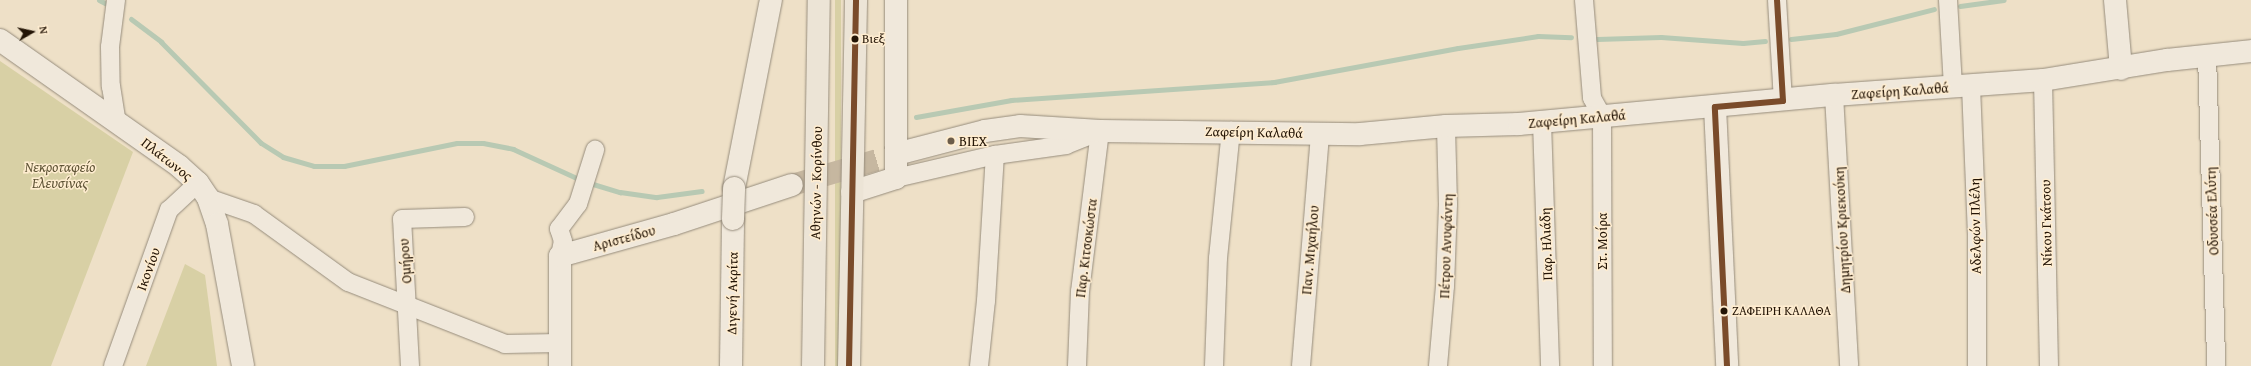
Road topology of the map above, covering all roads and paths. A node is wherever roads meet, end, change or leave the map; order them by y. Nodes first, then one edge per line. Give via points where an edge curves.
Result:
1 (116, 0) edge
2 (771, 0) edge
3 (819, 0) edge
4 (856, 0) edge
5 (896, 0) edge
6 (1575, 0) edge
7 (1584, 0) edge
8 (1777, 0) edge
9 (1948, 0) edge
10 (2115, 0) edge
11 (1585, 20) junction
12 (0, 40) edge
13 (2251, 51) edge
14 (2207, 55) junction
15 (2121, 69) junction
16 (2043, 80) junction
17 (1962, 86) junction
18 (1834, 95) junction
19 (1783, 101) junction
20 (1715, 107) junction
21 (1602, 116) junction
22 (117, 122) junction
23 (1542, 122) junction
24 (1446, 126) junction
25 (1100, 131) junction
26 (1231, 131) junction
27 (1320, 134) junction
28 (904, 152) tunnel mouth
29 (995, 155) junction
30 (593, 158) dead end
31 (896, 178) junction
32 (792, 185) tunnel mouth
33 (203, 190) junction
34 (852, 192) junction
35 (465, 217) dead end
36 (560, 256) junction
37 (408, 306) junction
38 (559, 344) junction
39 (113, 366) edge
40 (243, 366) edge
41 (410, 366) edge
42 (560, 366) edge
43 (731, 366) edge
44 (813, 366) edge
45 (849, 366) edge
46 (979, 366) edge
47 (1077, 366) edge
48 (1214, 366) edge
49 (1301, 366) edge
50 (1438, 366) edge
51 (1550, 366) edge
52 (1603, 366) edge
53 (1727, 366) edge
54 (1849, 366) edge
55 (1977, 366) edge
56 (2049, 366) edge
57 (2216, 366) edge

1 - 22 street via 110,47 111,86
2 - 43 street, Διγενή Ακρίτα, bridge via 734,188
3 - 44 highway, Αθηνών - Κορίνθου
4 - 34 highway
5 - 31 street
6 - 11 street
7 - 11 street
8 - 19 street
9 - 17 street, Αδελφών Πλέλη
10 - 15 street
11 - 21 street via 1592,98
12 - 22 street, Πλάτωνος
13 - 14 street, Ζαφείρη Καλαθά
14 - 15 street, Ζαφείρη Καλαθά
14 - 57 street, Οδυσσέα Ελύτη
15 - 16 street, Ζαφείρη Καλαθά
16 - 17 street, Ζαφείρη Καλαθά
16 - 56 street, Νίκου Γκάτσου
17 - 18 street, Ζαφείρη Καλαθά
17 - 55 street, Αδελφών Πλέλη via 1976,233
18 - 19 street, Ζαφείρη Καλαθά
18 - 54 street, Δημητρίου Κριεκούκη
19 - 20 street, Ζαφείρη Καλαθά
20 - 21 street, Ζαφείρη Καλαθά
20 - 53 street
21 - 23 street, Ζαφείρη Καλαθά
21 - 52 street, Στ. Μοίρα
22 - 33 street, Πλάτωνος
23 - 24 street, Ζαφείρη Καλαθά
23 - 51 street, Παρ. Ηλιάδη
24 - 27 street, Ζαφείρη Καλαθά via 1360,134
24 - 50 street, Πέτρου Ανυφάντη via 1448,204 1445,286
25 - 26 street, Ζαφείρη Καλαθά
25 - 28 street, Ζαφείρη Καλαθά via 1020,126 986,131
25 - 29 street via 1066,144
25 - 47 street, Παρ. Κιτσοκώστα via 1080,291
26 - 27 street, Ζαφείρη Καλαθά
26 - 48 street via 1218,258
27 - 49 street, Παν. Μιχαήλου
29 - 31 street
29 - 46 street via 986,301
30 - 36 street via 581,195 571,215 560,229
31 - 34 street
32 - 36 street, Αριστείδου via 674,224
33 - 37 street via 254,214 348,282
33 - 39 street, Ικονίου via 169,210
33 - 40 street via 217,224
34 - 45 highway
35 - 37 street, Ομήρου via 402,219
36 - 38 street
37 - 38 street via 505,344
37 - 41 street, Ομήρου
38 - 42 street

